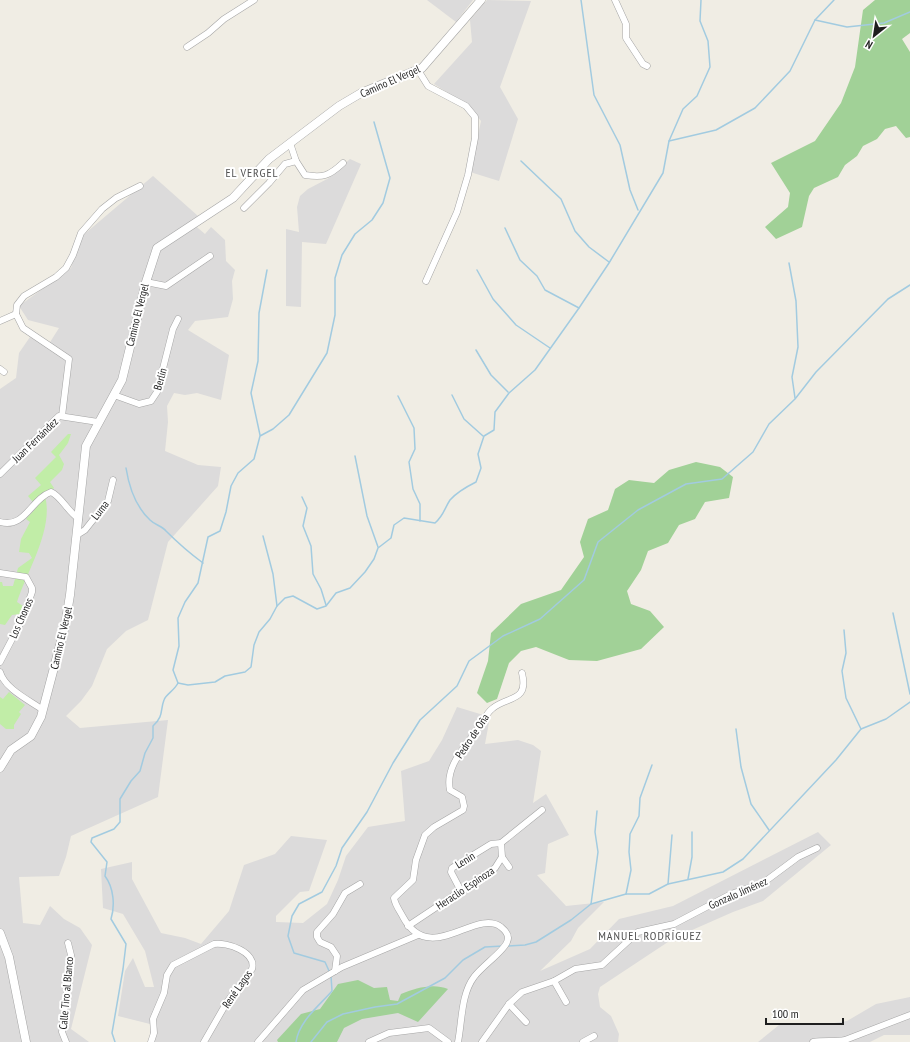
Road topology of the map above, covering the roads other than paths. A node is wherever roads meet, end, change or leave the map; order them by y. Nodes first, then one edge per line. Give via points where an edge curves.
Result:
1 (254, 0) edge
2 (481, 0) edge
3 (616, 0) edge
4 (187, 47) dead end
5 (647, 66) dead end
6 (418, 70) junction
7 (290, 143) junction
8 (296, 162) junction
9 (343, 163) dead end
10 (140, 186) dead end
11 (244, 208) dead end
12 (210, 256) dead end
13 (426, 281) dead end
14 (146, 282) junction
15 (16, 314) junction
16 (178, 319) dead end
17 (0, 321) edge
18 (114, 395) junction
19 (62, 416) junction
20 (98, 422) junction
21 (0, 474) edge
22 (113, 480) dead end
23 (79, 519) junction
24 (0, 522) edge
25 (77, 534) junction
26 (0, 573) edge
27 (0, 662) edge
28 (0, 672) edge
29 (522, 673) dead end
30 (43, 710) junction
31 (0, 768) edge
32 (542, 810) dead end
33 (501, 843) junction
34 (817, 848) dead end
35 (502, 858) junction
36 (508, 867) dead end
37 (360, 884) dead end
38 (461, 891) junction
39 (408, 926) junction
40 (0, 933) edge
41 (418, 935) junction
42 (68, 943) dead end
43 (332, 973) junction
44 (554, 981) junction
45 (566, 1002) dead end
46 (509, 1004) junction
47 (910, 1016) edge
48 (526, 1022) dead end
49 (594, 1036) dead end
50 (26, 1042) edge
51 (66, 1042) edge
52 (151, 1042) edge
53 (204, 1042) edge
54 (258, 1042) edge
55 (369, 1042) edge
56 (448, 1042) edge
57 (458, 1042) edge
58 (482, 1042) edge
59 (583, 1042) edge
60 (813, 1042) edge

1 - 4 street
2 - 6 street, Camino El Vergel
3 - 5 street via 626,24 626,38
6 - 7 street, Camino El Vergel via 361,93
6 - 13 street via 428,86 466,106 475,117 475,138 468,175 457,212
7 - 8 street
7 - 14 street, Camino El Vergel via 268,158 233,198 156,248
8 - 9 street via 305,175 322,177 335,171
8 - 11 street via 284,164 270,183
10 - 15 street via 116,198 102,209 82,233 66,268 24,296 17,305
12 - 14 street via 166,286
14 - 18 street, Camino El Vergel via 122,380
15 - 17 street
15 - 19 street via 24,328 69,359
16 - 18 street, Berlín via 172,329 157,392 151,401 139,404
18 - 20 street, Camino El Vergel
19 - 20 street, Juan Fernández
19 - 21 street, Juan Fernández via 56,418
20 - 23 street, Camino El Vergel via 85,451
22 - 25 street, Luma via 108,501 85,530
23 - 24 street via 51,492 17,522
23 - 25 street, Camino El Vergel
25 - 30 street, Camino El Vergel via 67,618
26 - 27 street, Los Chonos via 26,577 32,592 22,620
28 - 30 street via 12,687
29 - 39 street, Pedro de Oña via 524,681 519,694 490,710 455,761 450,790 462,797 464,806 460,812 434,826 425,835 416,860 413,880 394,898
30 - 31 street, Camino El Vergel via 36,729 7,754
32 - 33 street
33 - 35 street, Heraclio Espinoza
33 - 38 street, Lenin via 491,844 452,868 451,872
34 - 44 street, Gonzalo Jiménez via 798,857 763,883 731,894 674,924 638,932 606,962 575,969
35 - 36 street
35 - 38 street, Heraclio Espinoza via 495,868
37 - 43 street via 345,893 333,914 318,932 320,942 331,948 336,956
38 - 39 street, Heraclio Espinoza
39 - 41 street, Pedro de Oña
40 - 50 street via 9,956
41 - 43 street
41 - 57 street via 443,937 486,923 497,924 509,938 505,948 472,979
42 - 51 street, Calle Tiro al Blanco via 71,955 62,1032
43 - 54 street via 303,990
44 - 45 street
44 - 46 street, Gonzalo Jiménez via 522,992
46 - 48 street
46 - 58 street, Gonzalo Jiménez
47 - 60 street via 845,1040
49 - 59 street
52 - 53 street, René Lagos via 154,1033 153,1019 164,993 169,969 220,943 247,954 254,964 227,1002
55 - 56 street via 389,1032 429,1028

